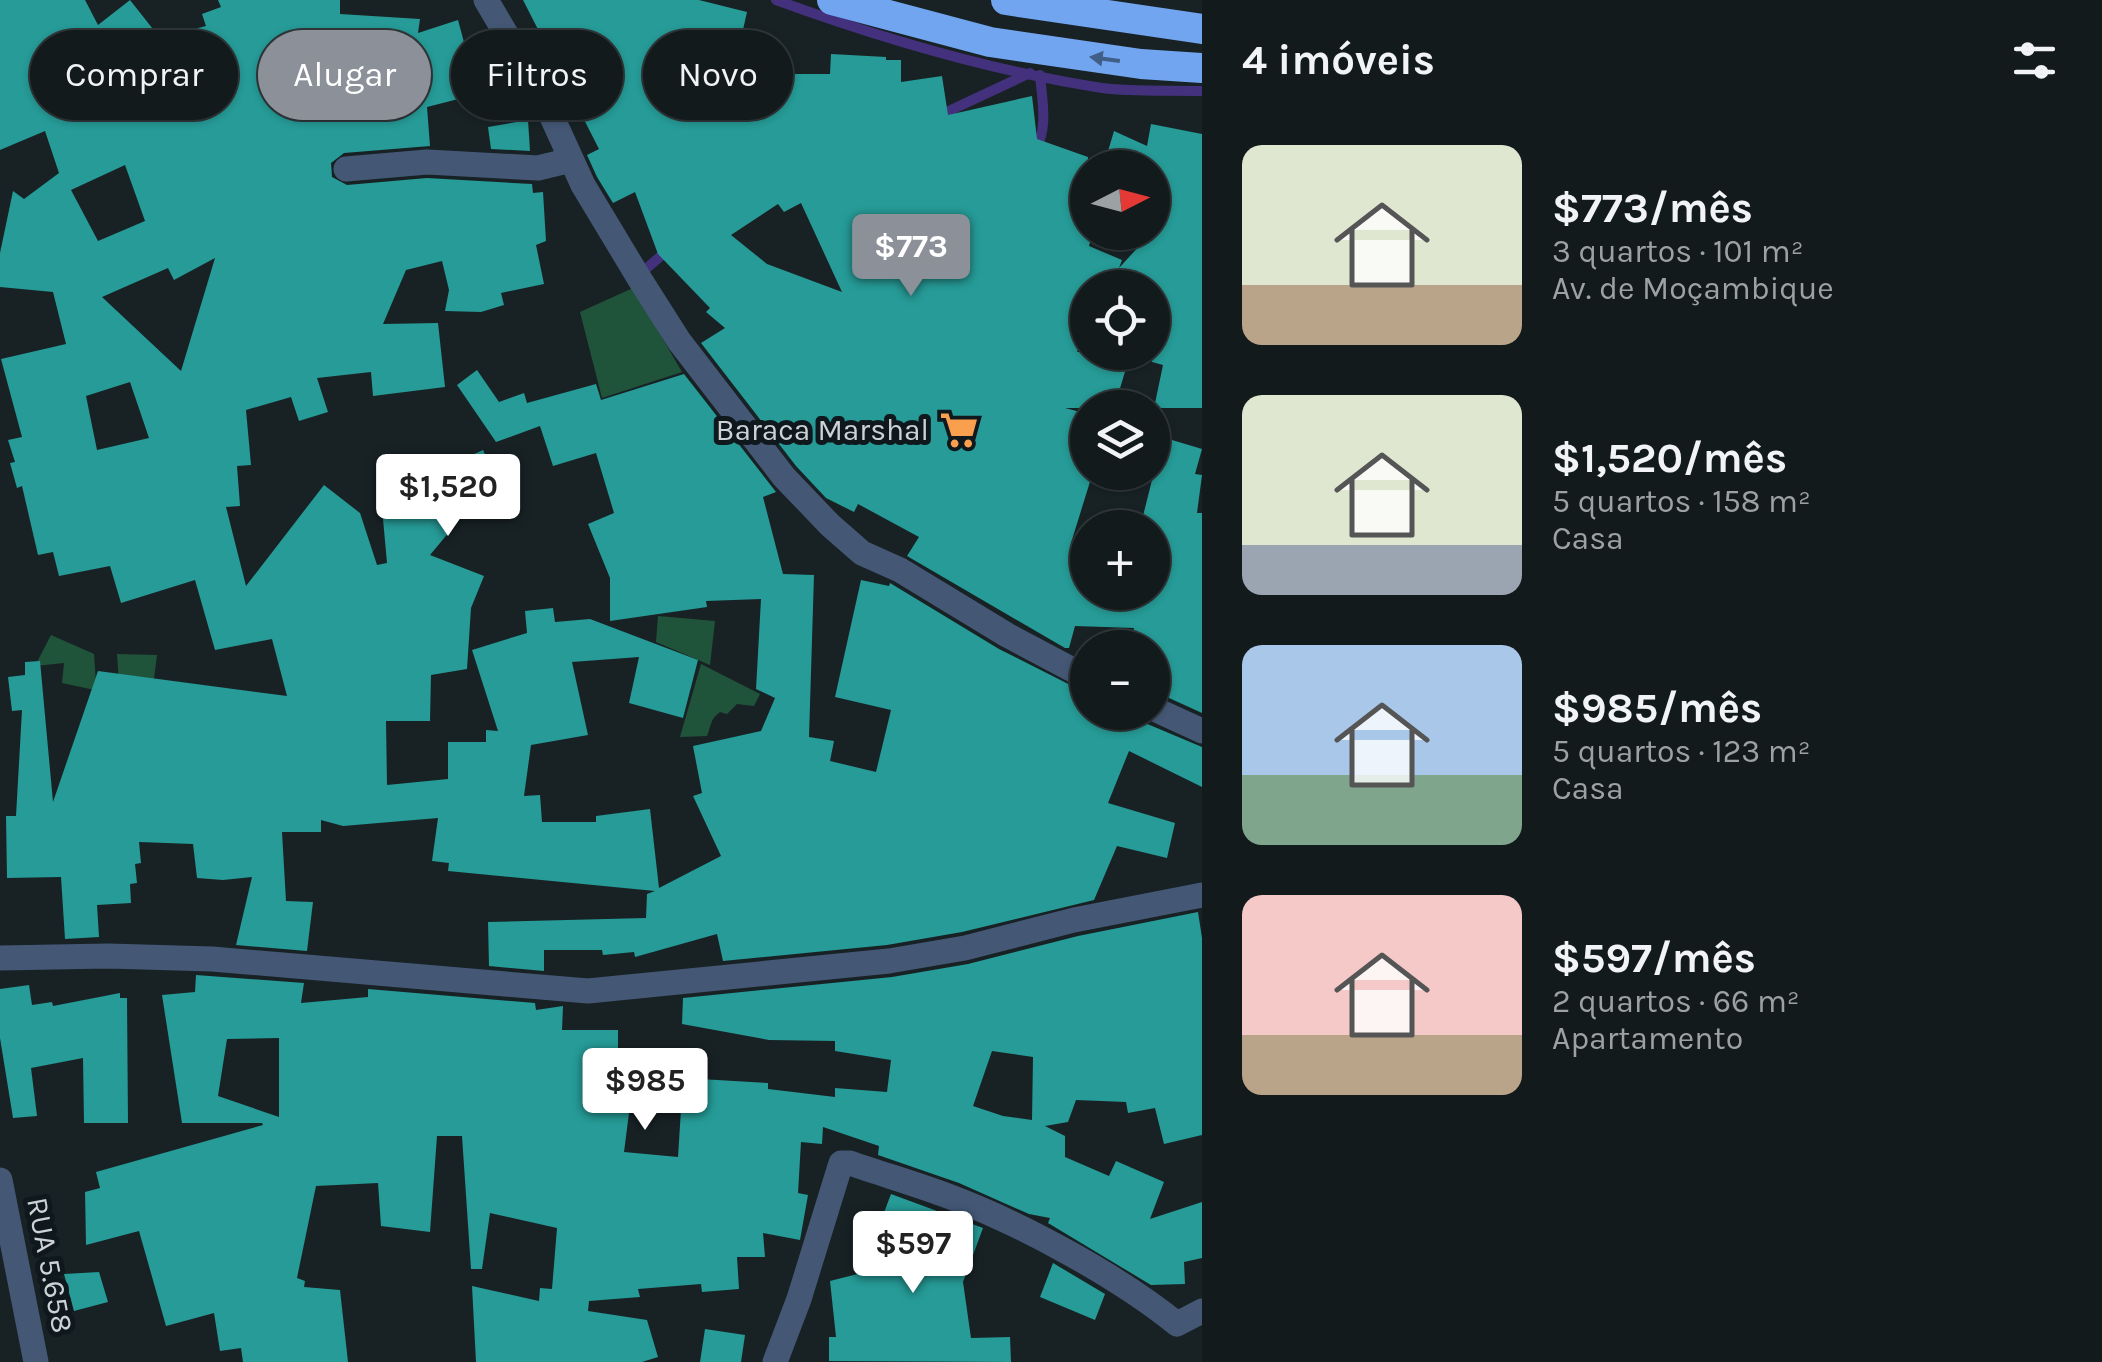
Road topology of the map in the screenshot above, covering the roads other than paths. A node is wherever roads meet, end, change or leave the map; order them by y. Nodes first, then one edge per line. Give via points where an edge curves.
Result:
1 (486, 0) edge
2 (832, 0) edge
3 (1006, 0) edge
4 (1154, 12) edge
5 (1202, 28) edge
6 (1202, 68) edge
7 (571, 160) junction
8 (346, 169) dead end
9 (1070, 668) edge
10 (1170, 716) edge
11 (1202, 731) edge
12 (1202, 895) edge
13 (0, 958) edge
14 (0, 1180) edge
15 (1202, 1311) edge
16 (36, 1362) edge
17 (775, 1362) edge

1 - 7 street
6 -> 2 highway via 990,42
3 - 4 highway
4 - 5 highway
7 - 8 street via 538,168 427,162
7 - 9 street via 679,340 784,477 830,525 862,553
10 - 11 street
12 - 13 street via 888,961 588,991 212,959
14 - 16 street, RUA 5.658
15 - 17 street via 1178,1324 1026,1231 954,1198 841,1163

